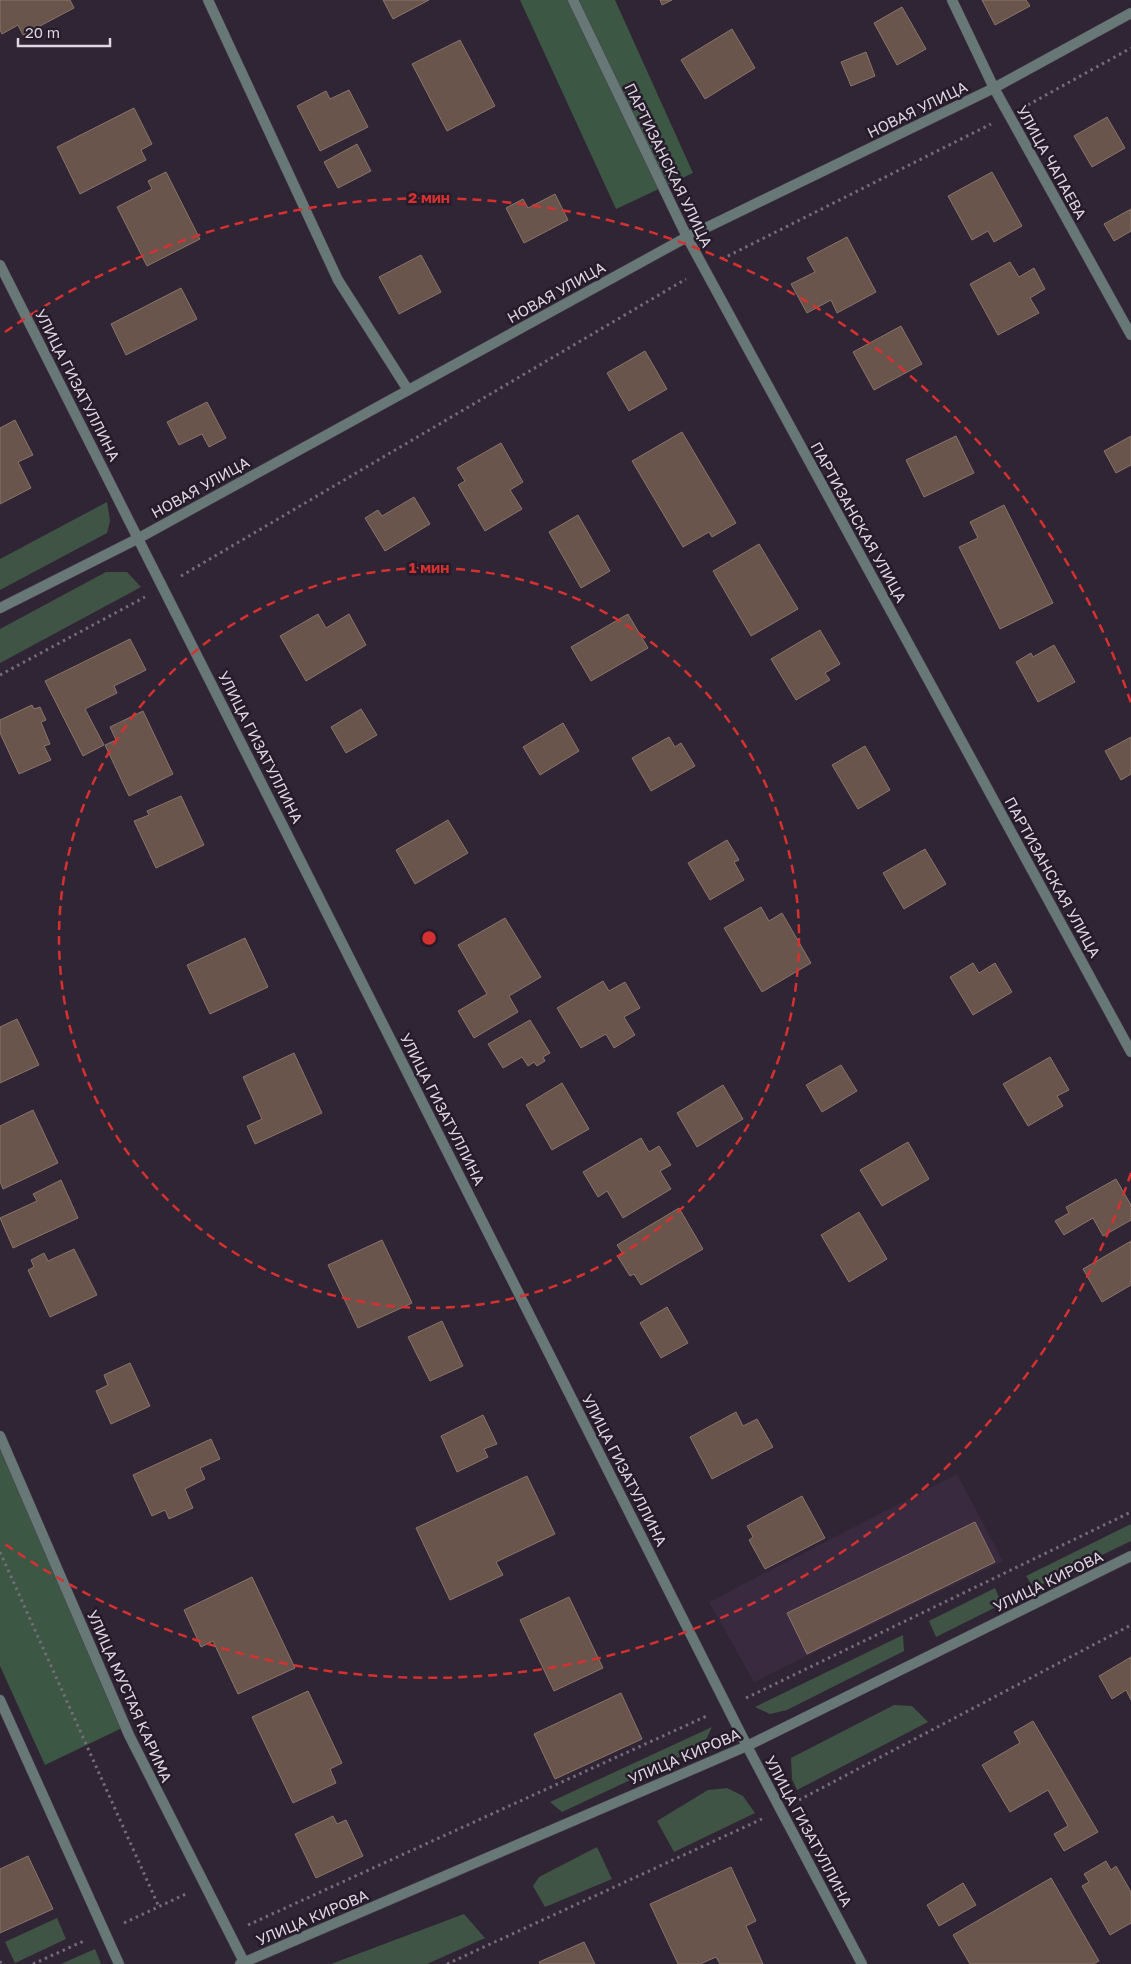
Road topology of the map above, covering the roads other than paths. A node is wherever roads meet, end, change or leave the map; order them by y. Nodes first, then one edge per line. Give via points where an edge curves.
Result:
1 (208, 0) edge
2 (572, 0) edge
3 (952, 0) edge
4 (1131, 13) edge
5 (994, 88) junction
6 (687, 238) junction
7 (0, 265) edge
8 (1131, 335) edge
9 (408, 390) junction
10 (139, 538) junction
11 (0, 608) edge
12 (1131, 1052) edge
13 (0, 1436) edge
14 (1131, 1556) edge
15 (0, 1700) edge
16 (746, 1746) junction
17 (242, 1963) edge
18 (119, 1964) edge
19 (862, 1964) edge

1 - 9 street via 338,280
2 - 6 street, ПАРТИЗАНСКАЯ УЛИЦА
3 - 5 street, УЛИЦА ЧАПАЕВА
4 - 5 street, НОВАЯ УЛИЦА
5 - 6 street, НОВАЯ УЛИЦА
5 - 8 street, УЛИЦА ЧАПАЕВА
6 - 9 street, НОВАЯ УЛИЦА
6 - 12 street, ПАРТИЗАНСКАЯ УЛИЦА
7 - 10 street, УЛИЦА ГИЗАТУЛЛИНА
9 - 10 street, НОВАЯ УЛИЦА
10 - 11 street, НОВАЯ УЛИЦА
10 - 16 street, УЛИЦА ГИЗАТУЛЛИНА
13 - 17 street, УЛИЦА МУСТАЯ КАРИМА via 129,1735
14 - 16 street, УЛИЦА КИРОВА
15 - 18 street
16 - 17 street, УЛИЦА КИРОВА
16 - 19 street, УЛИЦА ГИЗАТУЛЛИНА

